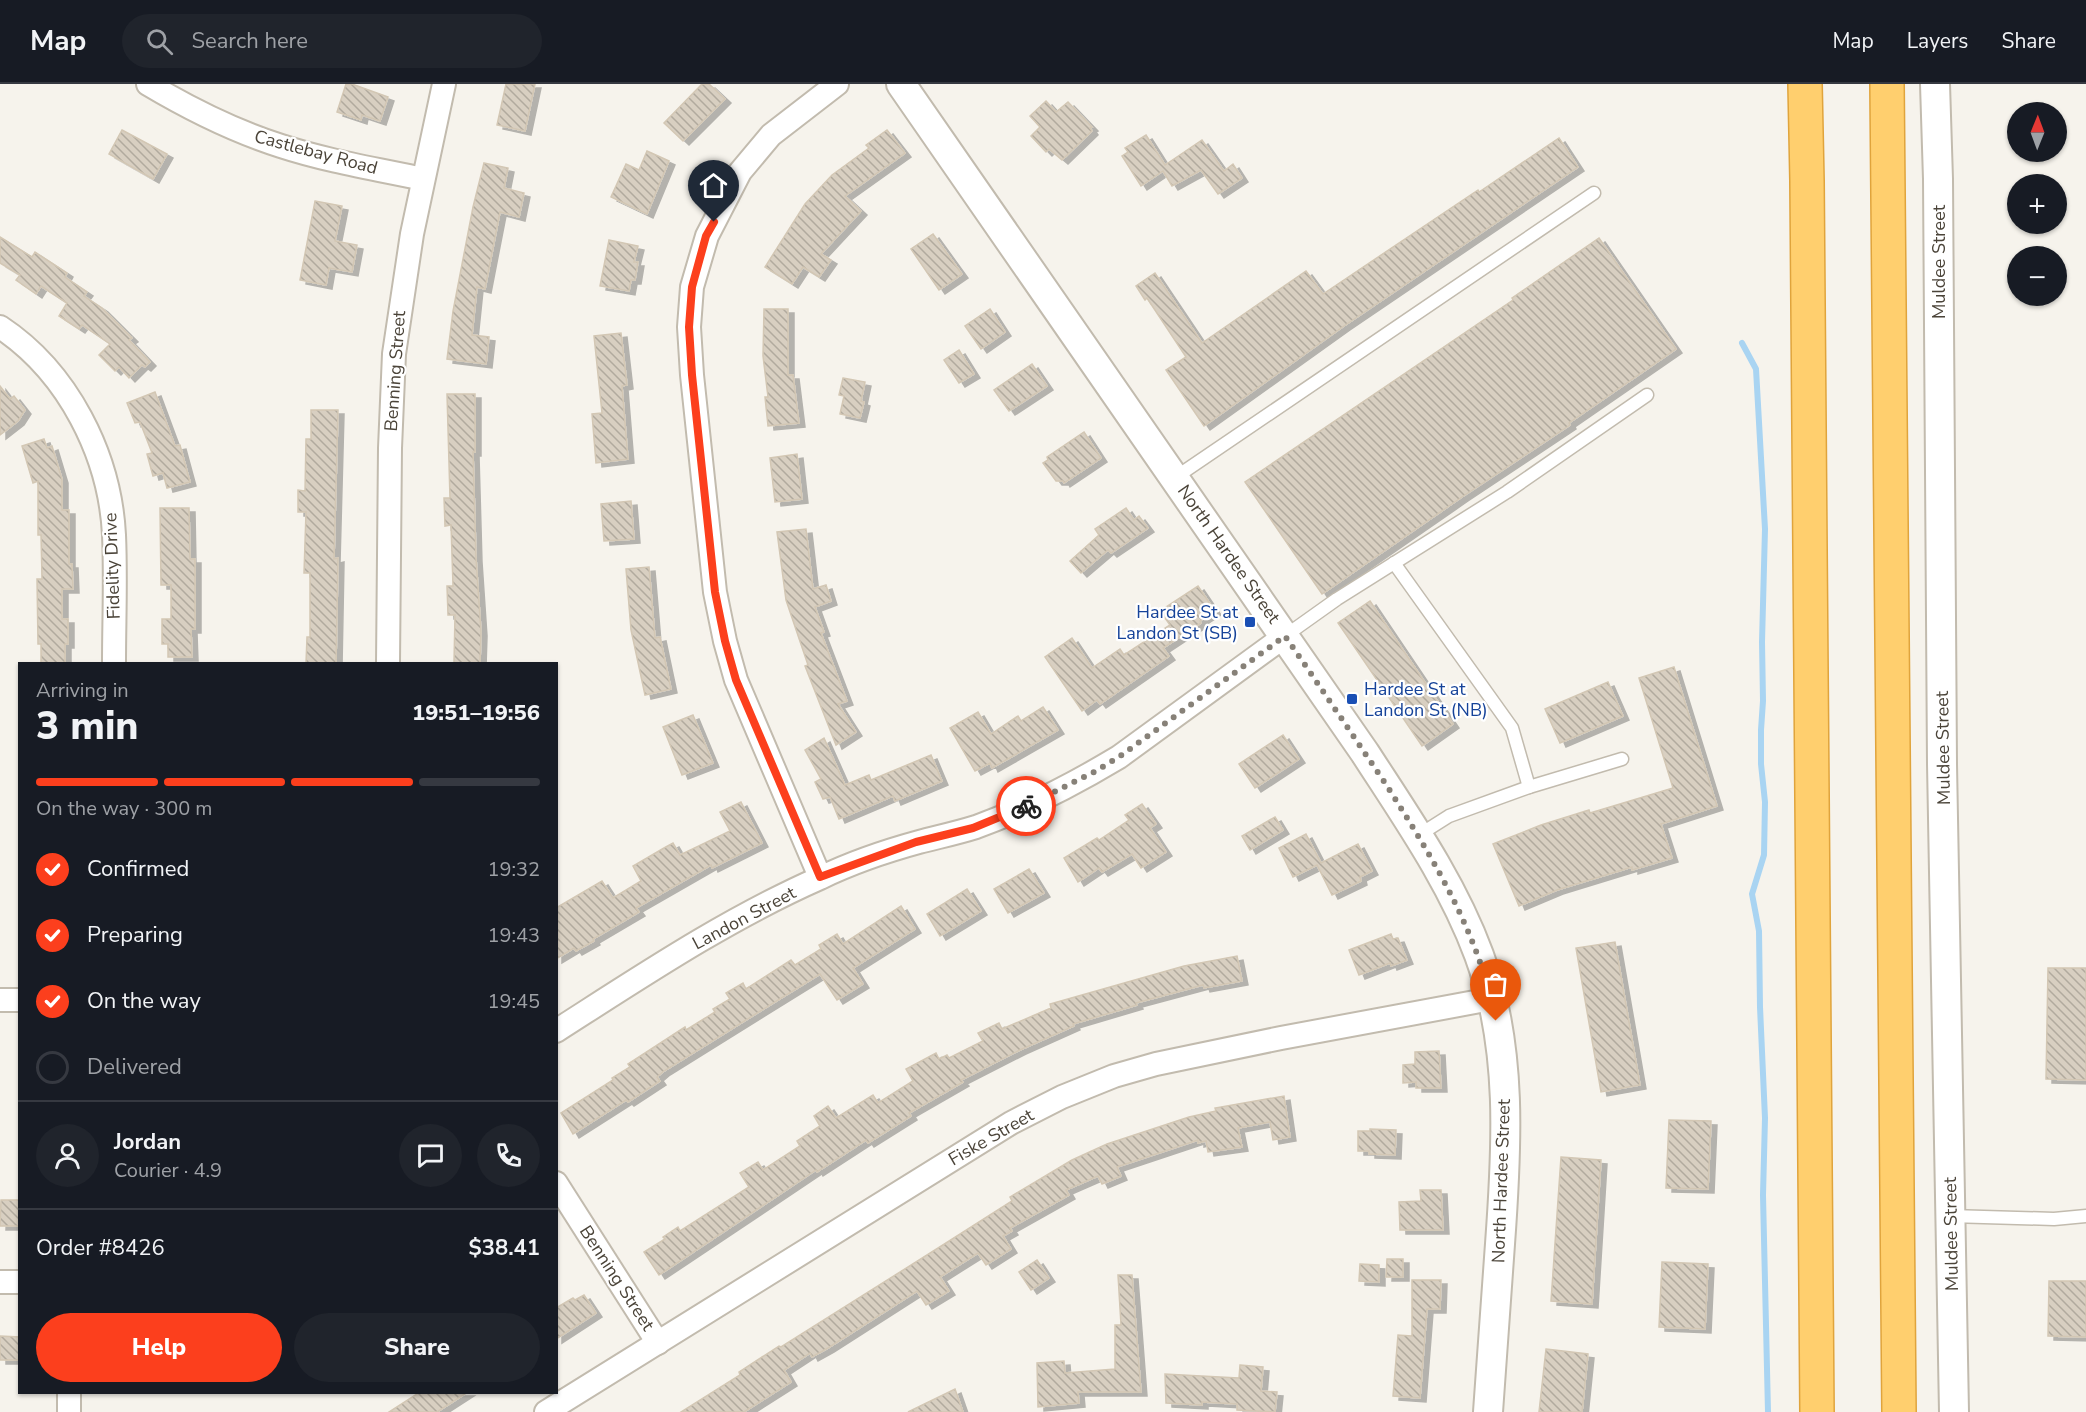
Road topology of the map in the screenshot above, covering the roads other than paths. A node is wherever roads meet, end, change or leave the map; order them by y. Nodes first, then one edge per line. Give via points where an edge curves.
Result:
1 (148, 84) edge
2 (444, 84) edge
3 (837, 84) edge
4 (901, 84) edge
5 (1805, 84) edge
6 (1887, 84) edge
7 (1935, 84) edge
8 (423, 179) junction
9 (1594, 193) dead end
10 (0, 327) edge
11 (1647, 395) dead end
12 (1176, 477) junction
13 (1394, 563) junction
14 (1285, 636) junction
15 (114, 662) edge
16 (388, 662) edge
17 (1622, 759) dead end
18 (1529, 787) junction
19 (1419, 835) junction
20 (820, 877) junction
21 (1491, 999) junction
22 (0, 1000) edge
23 (18, 1000) edge
24 (558, 1030) edge
25 (558, 1186) edge
26 (1950, 1216) junction
27 (2086, 1216) edge
28 (0, 1282) edge
29 (18, 1282) edge
30 (658, 1343) junction
31 (69, 1394) edge
32 (69, 1412) edge
33 (546, 1412) edge
34 (1488, 1412) edge
35 (1817, 1412) edge
36 (1899, 1412) edge
37 (1954, 1412) edge

1 - 8 street, Castlebay Road via 186,106 282,146
2 - 8 street, Benning Street
3 - 20 street via 771,135 740,172 706,236 692,287 689,327 715,592 725,641 736,680
4 - 12 street, North Hardee Street
5 - 35 highway
6 - 36 highway
7 - 26 street, Muldee Street
8 - 16 street, Benning Street via 394,354
9 - 12 lane
10 - 15 street, Fidelity Drive via 36,357 61,387 82,419 98,455 109,492 114,534
11 - 13 lane via 1507,492
12 - 14 street, North Hardee Street
13 - 14 lane
13 - 18 lane via 1512,728
14 - 19 street, North Hardee Street
14 - 20 street, Landon Street via 1094,772 1011,814 916,842
17 - 18 lane
18 - 19 lane via 1449,816
19 - 21 street, North Hardee Street via 1480,957
20 - 24 street, Landon Street via 667,960
21 - 30 street, Fiske Street via 1156,1064 1062,1097 1011,1123
21 - 34 street, North Hardee Street via 1500,1043 1506,1116
22 - 23 street
25 - 30 street, Benning Street
26 - 27 lane
26 - 37 street, Muldee Street
28 - 29 street
30 - 33 street, Fiske Street
31 - 32 street

